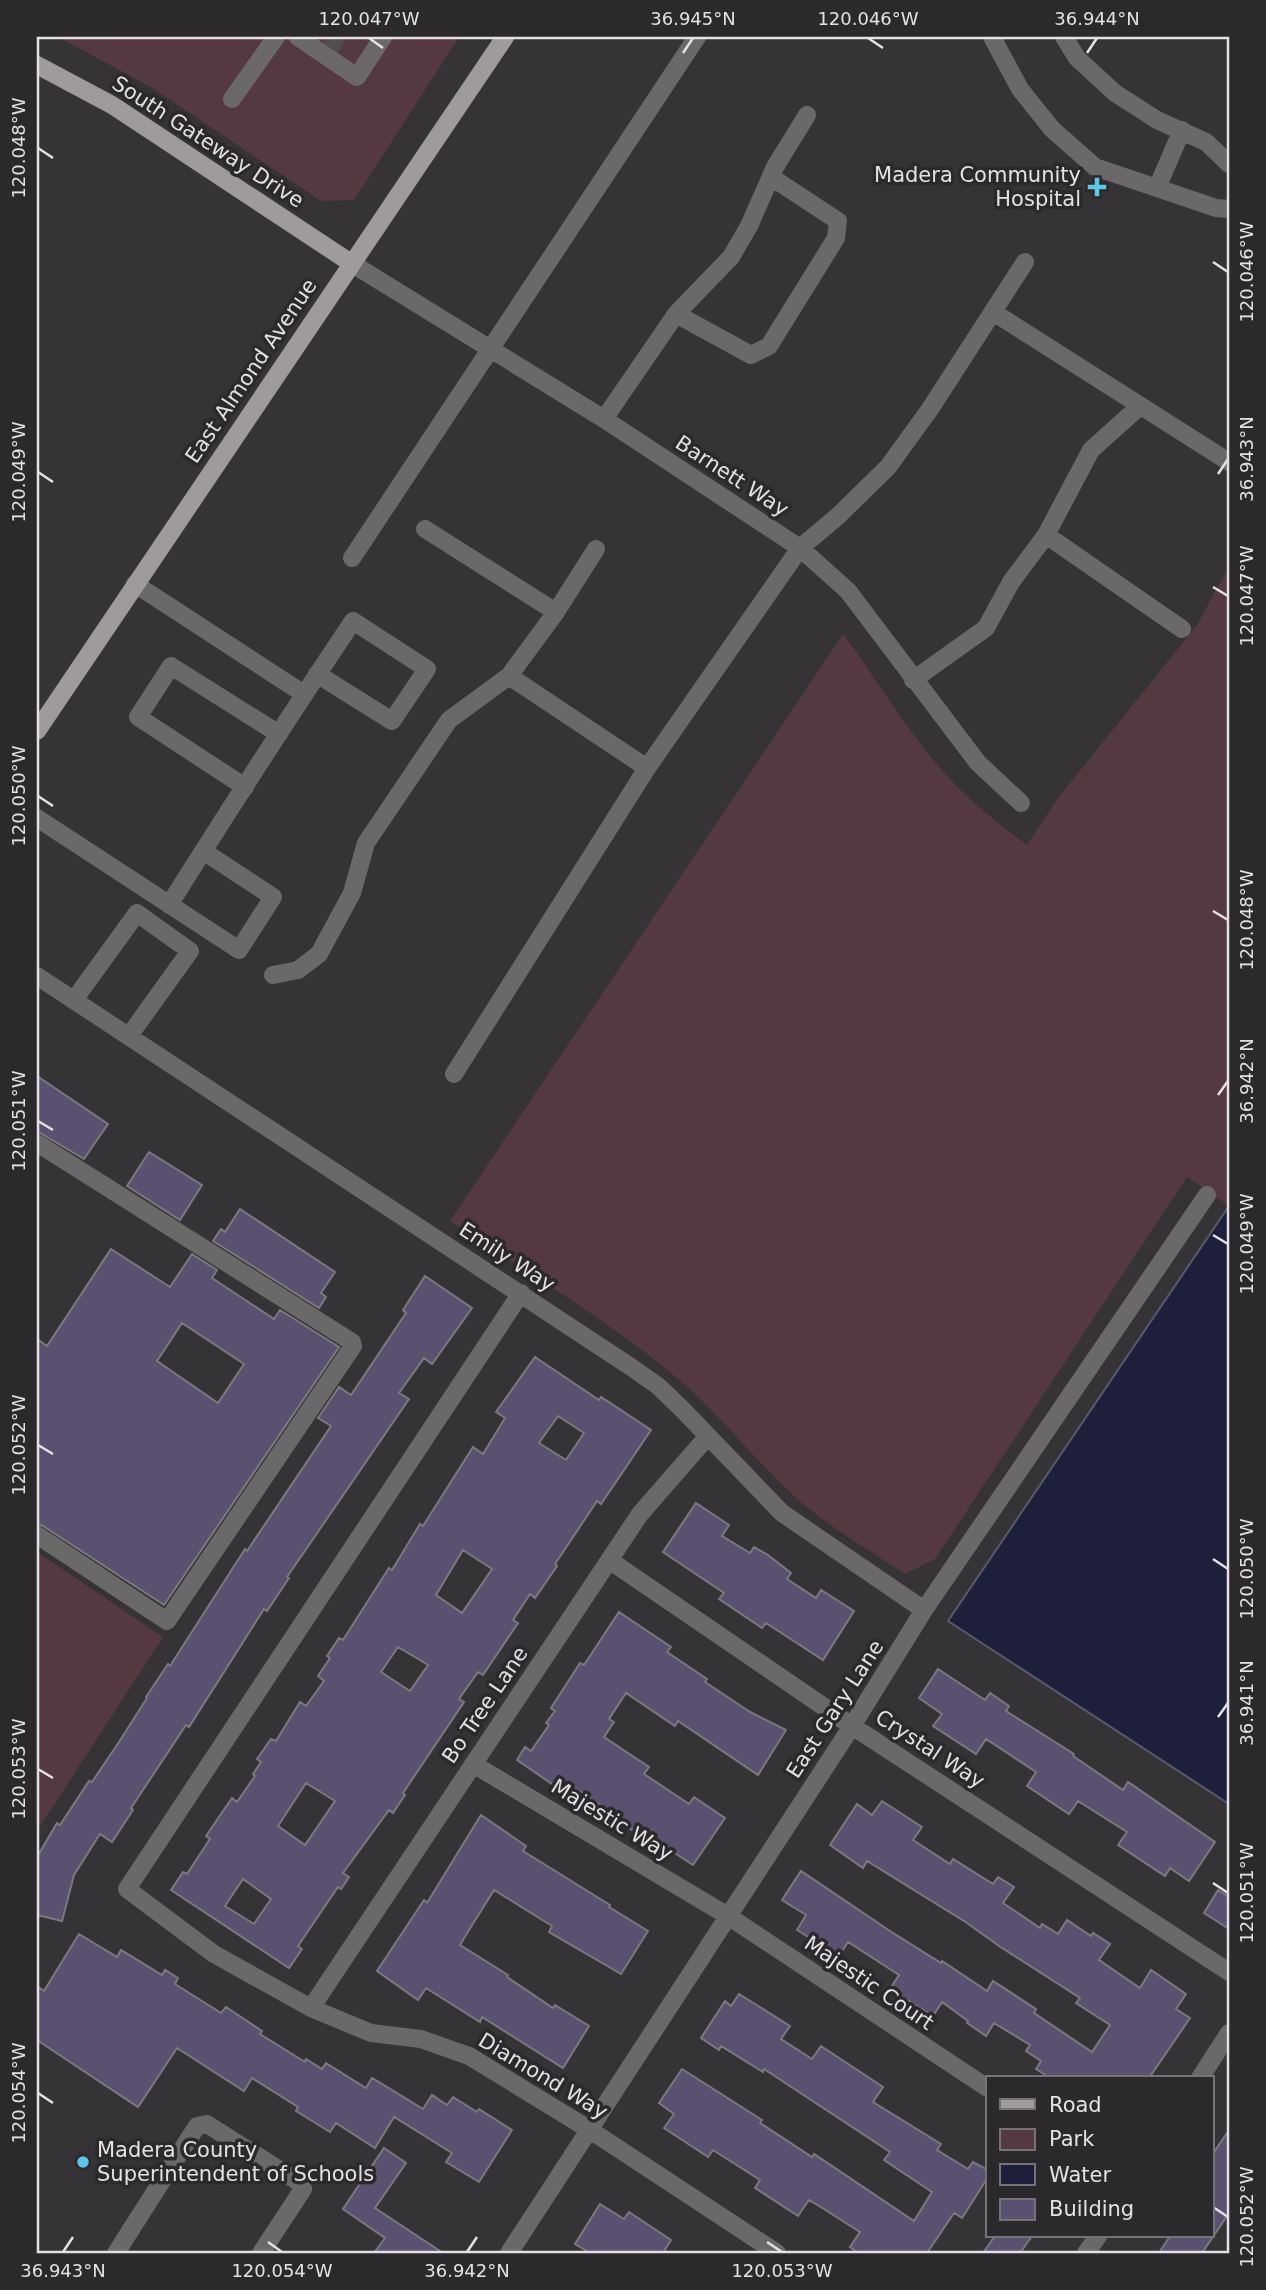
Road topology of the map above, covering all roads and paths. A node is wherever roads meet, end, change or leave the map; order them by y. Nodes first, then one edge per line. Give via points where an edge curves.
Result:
1 (276, 37) edge
2 (383, 37) edge
3 (697, 37) edge
4 (992, 37) edge
5 (1064, 37) edge
6 (300, 38) edge
7 (500, 38) edge
8 (37, 65) edge
9 (232, 99) dead end
10 (807, 116) dead end
11 (1182, 130) junction
12 (1229, 164) edge
13 (771, 177) junction
14 (1157, 188) junction
15 (1229, 209) edge
16 (351, 262) junction
17 (1025, 262) dead end
18 (993, 312) junction
19 (676, 314) junction
20 (492, 348) junction
21 (1140, 406) junction
22 (604, 419) junction
23 (1229, 462) edge
24 (425, 529) dead end
25 (1046, 534) junction
26 (800, 548) junction
27 (596, 549) dead end
28 (352, 558) dead end
29 (135, 584) junction
30 (556, 612) junction
31 (1182, 629) dead end
32 (317, 674) junction
33 (509, 677) junction
34 (913, 680) junction
35 (304, 694) junction
36 (37, 731) edge
37 (279, 734) junction
38 (647, 768) junction
39 (245, 787) junction
40 (1021, 803) dead end
41 (37, 818) edge
42 (203, 851) junction
43 (169, 905) junction
44 (273, 975) dead end
45 (37, 976) edge
46 (74, 1000) junction
47 (129, 1036) junction
48 (454, 1074) dead end
49 (37, 1143) edge
50 (1207, 1195) dead end
51 (521, 1293) junction
52 (708, 1437) junction
53 (37, 1535) edge
54 (609, 1560) junction
55 (925, 1610) junction
56 (852, 1726) junction
57 (473, 1764) junction
58 (728, 1916) junction
59 (1229, 1972) edge
60 (311, 2008) junction
61 (1229, 2033) edge
62 (1201, 2076) edge
63 (986, 2087) dead end
64 (590, 2130) junction
65 (1097, 2238) edge
66 (116, 2253) edge
67 (261, 2253) edge
68 (509, 2253) edge
69 (777, 2253) edge
70 (1086, 2253) edge

1 - 9 street
2 - 6 street via 357,77 327,51
3 - 20 street
4 - 14 street via 1020,89 1052,129 1095,167
5 - 11 street via 1077,58 1115,93
7 - 16 main road, East Almond Avenue
8 - 16 main road, South Gateway Drive via 112,104
10 - 13 street
11 - 12 street via 1206,142
11 - 14 street
13 - 19 street via 731,257
13 - 19 street via 838,221 836,238 769,346 751,355
14 - 15 street
16 - 20 street, Barnett Way
16 - 29 main road, East Almond Avenue
17 - 18 street
18 - 21 street
18 - 26 street via 888,467
19 - 22 street
20 - 22 street, Barnett Way
20 - 28 street
21 - 23 street
21 - 25 street via 1091,450
22 - 26 street, Barnett Way
24 - 30 street
25 - 31 street
25 - 34 street via 1011,582 986,628
26 - 34 street, Barnett Way via 848,591
26 - 38 street
27 - 30 street
29 - 35 street
29 - 36 main road, East Almond Avenue
30 - 33 street
32 - 32 street via 353,621 427,668 392,721
32 - 35 street
33 - 38 street
33 - 44 street via 449,720 366,843 352,893 319,954 298,970
34 - 40 street, Barnett Way via 978,763
35 - 37 street
37 - 39 street
37 - 39 street via 171,666 138,717
38 - 48 street
39 - 42 street
41 - 43 street
42 - 43 street
42 - 43 street via 273,897 260,918 239,950
45 - 46 street, Emily Way
46 - 47 street, Emily Way
46 - 47 street via 137,913 190,951
47 - 51 street, Emily Way
49 - 53 street via 353,1346 167,1621
50 - 55 street, East Gary Lane
51 - 52 street, Emily Way via 658,1386
51 - 60 street, Diamond Way via 127,1889 214,1954
52 - 54 street, Bo Tree Lane via 640,1514
52 - 55 street, Emily Way via 782,1513
54 - 56 street, Crystal Way
54 - 57 street, Bo Tree Lane
55 - 56 street, East Gary Lane
56 - 58 street, East Gary Lane
56 - 59 street, Crystal Way
57 - 58 street, Majestic Way
57 - 60 street, Bo Tree Lane
58 - 63 street, Majestic Court
58 - 64 street, East Gary Lane
60 - 64 street, Diamond Way via 371,2033 421,2039 469,2056
61 - 62 street
64 - 68 street, East Gary Lane
64 - 69 street, Diamond Way
65 - 70 street
66 - 67 street via 197,2126 207,2124 303,2189

